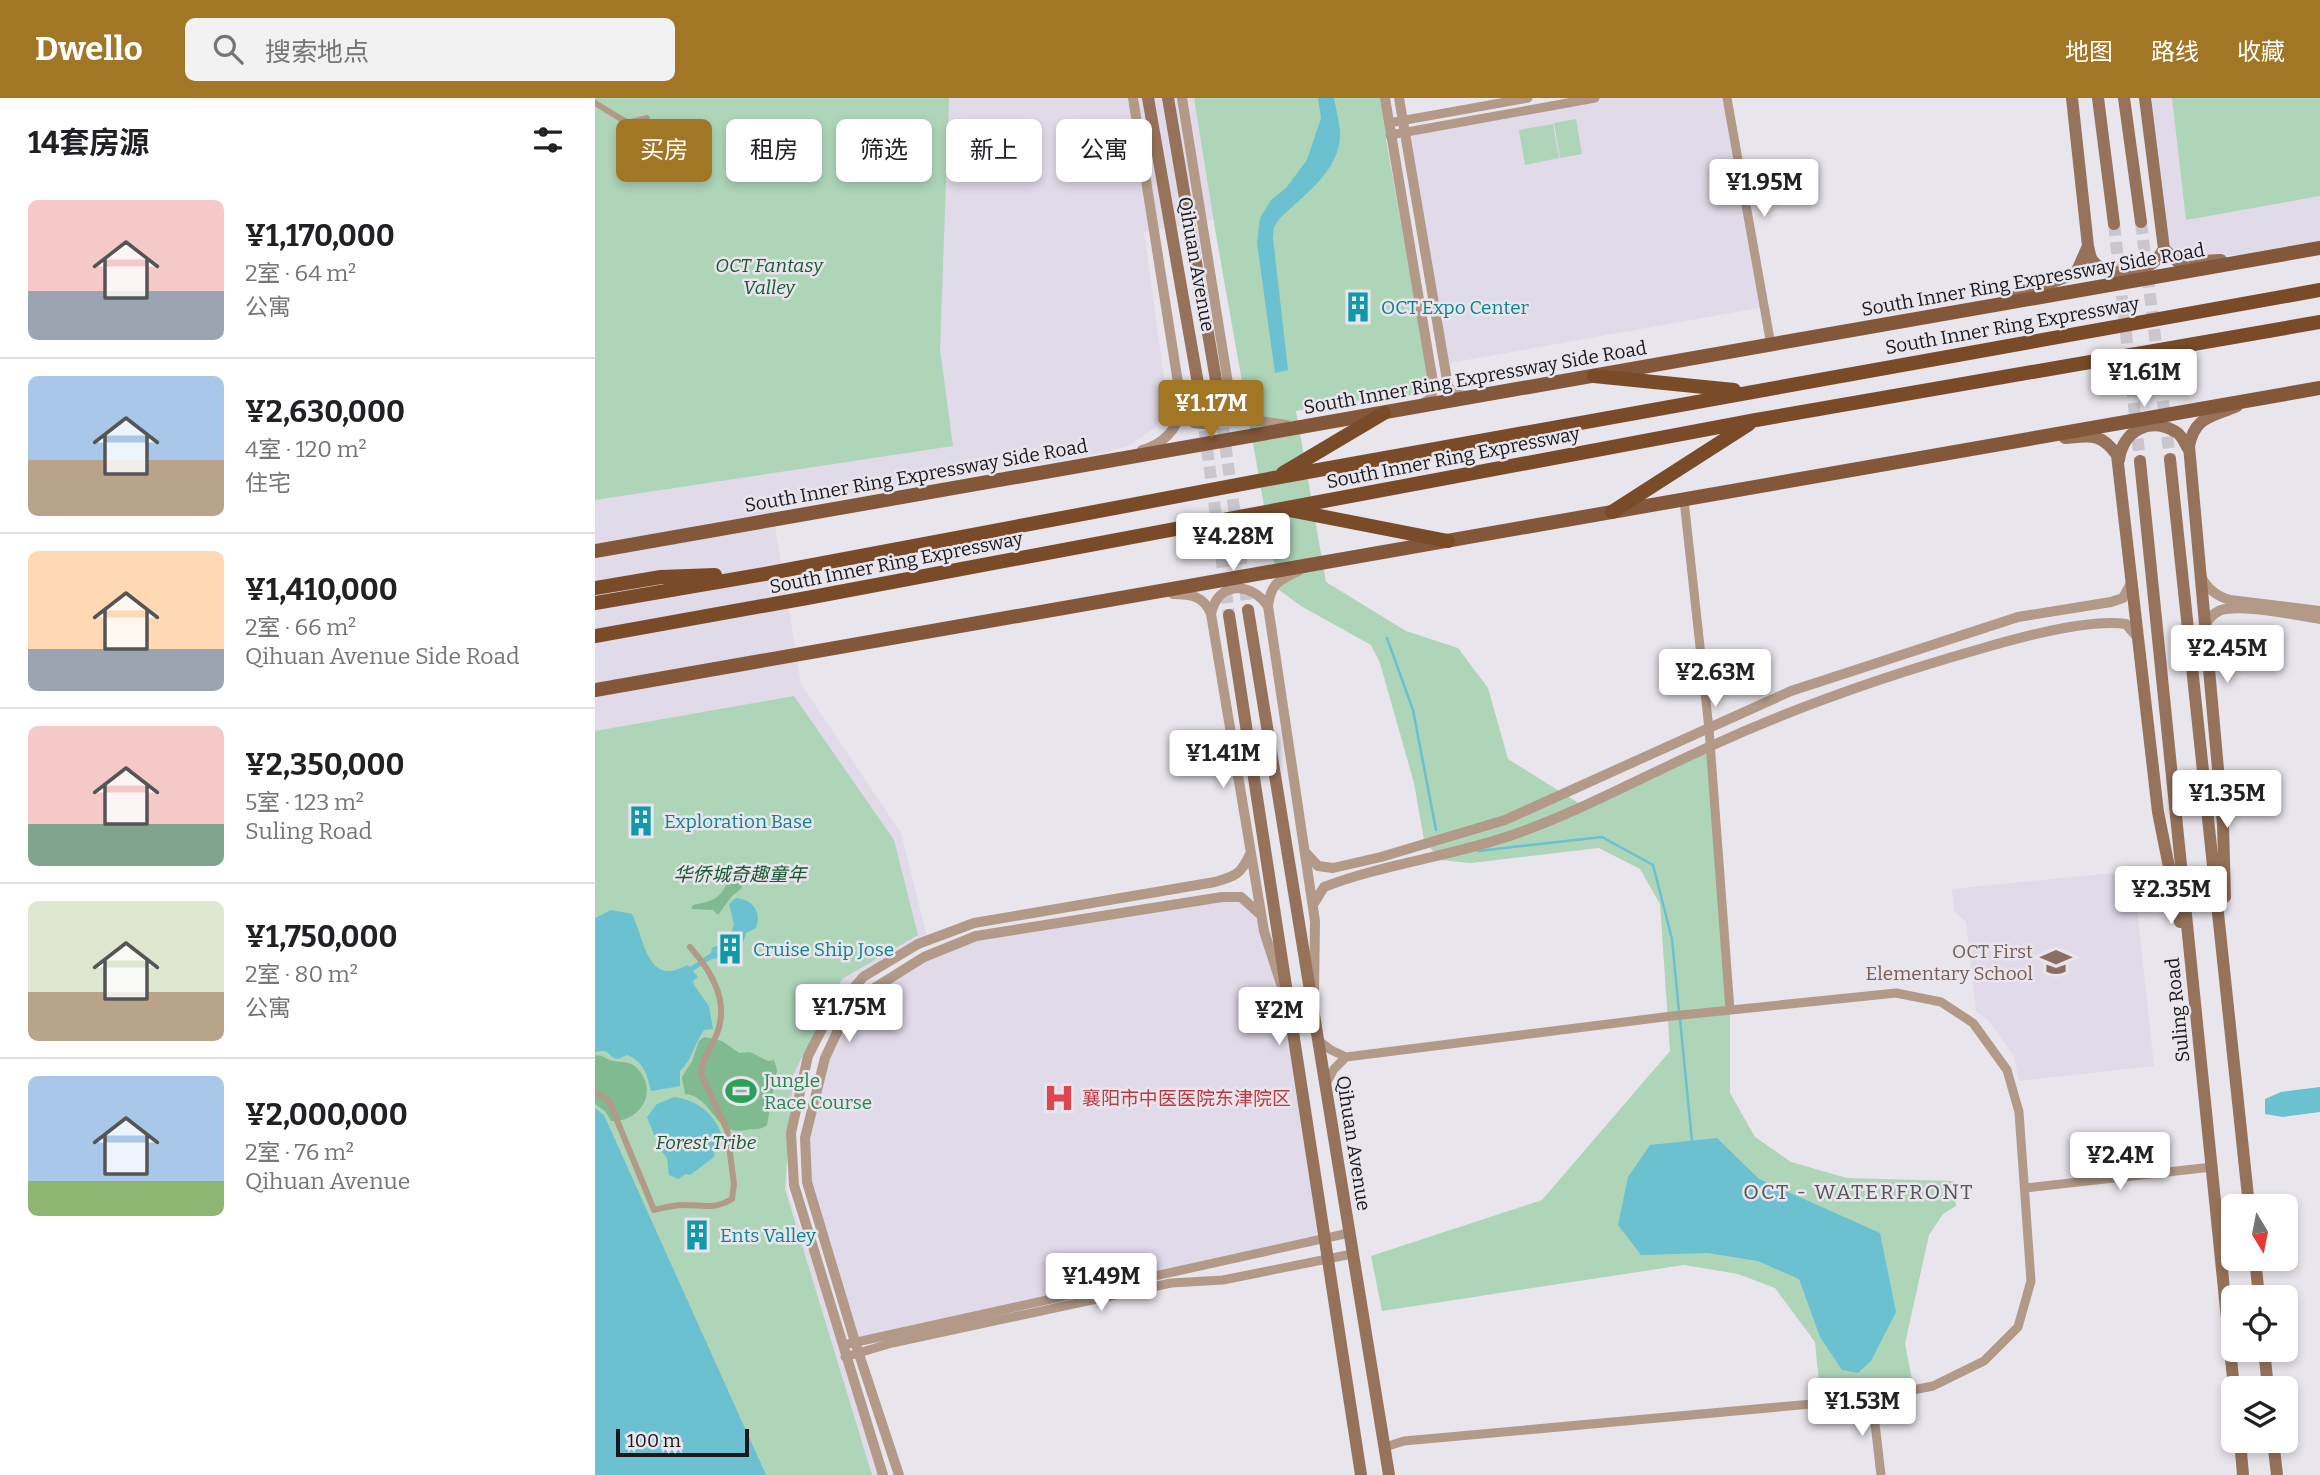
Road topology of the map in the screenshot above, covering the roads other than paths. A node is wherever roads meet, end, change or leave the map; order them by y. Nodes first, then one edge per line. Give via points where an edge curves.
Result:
1 (1133, 98) edge
2 (1147, 98) edge
3 (1168, 98) edge
4 (1385, 98) edge
5 (1399, 98) edge
6 (1528, 98) edge
7 (1595, 98) edge
8 (1727, 98) edge
9 (2072, 98) edge
10 (2098, 98) edge
11 (2124, 98) edge
12 (2145, 98) edge
13 (1183, 101) edge
14 (595, 103) edge
15 (1136, 113) junction
16 (647, 118) dead end
17 (1404, 126) junction
18 (1389, 129) junction
19 (1155, 141) junction
20 (1175, 141) junction
21 (2141, 222) tunnel mouth
22 (2114, 224) tunnel mouth
23 (2088, 246) junction
24 (2164, 248) junction
25 (2320, 248) edge
26 (2257, 259) junction
27 (2320, 290) edge
28 (1995, 305) junction
29 (2320, 322) edge
30 (1771, 345) junction
31 (1594, 376) junction
32 (2320, 388) edge
33 (1218, 391) tunnel mouth
34 (1749, 392) junction
35 (1200, 394) tunnel mouth
36 (1472, 397) junction
37 (1231, 399) junction
38 (2252, 400) junction
39 (1416, 407) junction
40 (1182, 408) junction
41 (1384, 413) junction
42 (1756, 420) junction
43 (1307, 426) junction
44 (2009, 443) junction
45 (2189, 450) junction
46 (2170, 458) tunnel mouth
47 (2140, 461) tunnel mouth
48 (2118, 462) junction
49 (1101, 463) junction
50 (1274, 478) junction
51 (1684, 500) junction
52 (1281, 509) junction
53 (1612, 512) junction
54 (1448, 541) junction
55 (595, 551) edge
56 (1313, 564) junction
57 (2200, 573) junction
58 (765, 574) junction
59 (2132, 581) junction
60 (595, 588) edge
61 (1138, 595) junction
62 (601, 602) edge
63 (1268, 606) junction
64 (1248, 610) tunnel mouth
65 (2320, 611) edge
66 (1211, 614) junction
67 (1229, 615) tunnel mouth
68 (2320, 619) edge
69 (2205, 625) junction
70 (595, 636) edge
71 (2138, 638) junction
72 (595, 690) edge
73 (1709, 729) junction
74 (1710, 746) junction
75 (1305, 852) junction
76 (1250, 854) junction
77 (1313, 905) junction
78 (1261, 915) junction
79 (690, 947) dead end
80 (2227, 989) junction
81 (2195, 994) junction
82 (1730, 1010) junction
83 (1291, 1013) junction
84 (1314, 1013) junction
85 (1317, 1039) junction
86 (1346, 1056) junction
87 (1326, 1084) junction
88 (595, 1092) edge
89 (2212, 1167) junction
90 (2025, 1188) junction
91 (2248, 1194) edge
92 (1349, 1233) junction
93 (1326, 1238) junction
94 (1352, 1254) junction
95 (1328, 1258) junction
96 (857, 1347) junction
97 (843, 1351) junction
98 (2233, 1376) edge
99 (1872, 1398) junction
100 (1385, 1447) junction
101 (2241, 1453) edge
102 (2274, 1453) edge
103 (883, 1475) edge
104 (899, 1475) edge
105 (1361, 1475) edge
106 (1389, 1475) edge
107 (1881, 1475) edge
108 (2243, 1475) edge
109 (2277, 1475) edge

1 - 15 street
2 - 19 main road, Qihuan Avenue
3 - 20 main road, Qihuan Avenue
4 - 18 street
5 - 17 street
6 - 17 street
7 - 17 street
8 - 30 street
9 - 23 main road
10 - 22 main road
11 - 21 main road
12 - 24 main road
13 - 20 street
13 - 37 street
14 - 16 street via 628,123
15 - 19 street
15 - 40 street
17 - 18 street
17 - 36 street via 1449,391
18 - 39 street via 1434,388 1430,399
19 - 35 main road, Qihuan Avenue
20 - 33 main road, Qihuan Avenue
23 - 24 main road via 2093,262 2122,273 2155,262
23 - 28 main road via 2076,273
24 - 26 main road via 2178,262
25 - 26 main road, South Inner Ring Expressway Side Road
26 - 28 main road, South Inner Ring Expressway Side Road
27 - 34 highway, South Inner Ring Expressway
28 - 30 main road, South Inner Ring Expressway Side Road
29 - 42 highway, South Inner Ring Expressway
30 - 31 main road, South Inner Ring Expressway Side Road
31 - 34 highway
31 - 36 main road, South Inner Ring Expressway Side Road
32 - 38 main road
34 - 50 highway, South Inner Ring Expressway
36 - 39 main road, South Inner Ring Expressway Side Road
37 - 40 street via 1225,414 1206,425 1194,423
37 - 43 street via 1232,408 1246,419
38 - 44 main road
38 - 45 main road via 2199,422 2192,431
39 - 41 main road, South Inner Ring Expressway Side Road
40 - 49 street via 1170,435 1151,447
41 - 43 main road, South Inner Ring Expressway Side Road
41 - 50 highway
42 - 52 highway, South Inner Ring Expressway
42 - 53 highway
43 - 49 main road, South Inner Ring Expressway Side Road
44 - 48 main road via 2097,436 2109,444
44 - 51 main road
45 - 48 main road via 2178,433 2144,425 2127,436
45 - 57 main road
46 - 80 main road
47 - 81 main road, Suling Road
48 - 59 main road
49 - 55 main road, South Inner Ring Expressway Side Road
50 - 58 highway, South Inner Ring Expressway
51 - 53 main road
51 - 73 street
52 - 54 highway
52 - 70 highway, South Inner Ring Expressway
53 - 54 main road
54 - 56 main road
56 - 61 main road
56 - 63 street via 1277,581
57 - 65 street via 2217,596
57 - 69 main road
58 - 60 highway via 661,577
58 - 62 highway, South Inner Ring Expressway
59 - 71 main road
59 - 73 street via 2123,597 2111,602 2018,617 1931,644 1791,691
61 - 66 street via 1189,594 1201,598
61 - 72 main road
63 - 66 street via 1260,594 1237,588 1223,593 1213,603
63 - 75 street
64 - 84 main road, Qihuan Avenue
66 - 76 street
67 - 83 main road
68 - 69 street via 2223,610 2212,614
69 - 80 main road via 2223,825
71 - 74 street via 2126,624 2115,622 2022,636 1798,708
71 - 81 main road via 2158,812
73 - 74 street
73 - 75 street via 1506,820 1333,868 1318,866
74 - 77 street via 1586,807 1515,835 1324,887
74 - 82 street
75 - 77 street
76 - 78 street
76 - 97 street via 1243,870 1215,883 974,923 918,944 863,977 827,1019 808,1056 791,1133 794,1185
77 - 84 street
78 - 83 street
78 - 96 street via 1241,897 1222,897 976,936 924,957 868,992 840,1026 825,1058 805,1138 807,1182
79 - 88 street via 708,967 719,996 719,1029 701,1074 727,1130 732,1199 709,1208 681,1205 654,1210 609,1101
80 - 91 main road
81 - 89 main road, Suling Road
82 - 86 street
82 - 90 street via 1896,993 1941,1002 1973,1023 2007,1070 2019,1112
83 - 93 main road
84 - 85 main road, Qihuan Avenue
85 - 86 street
85 - 87 main road, Qihuan Avenue
86 - 87 street
87 - 92 main road, Qihuan Avenue
89 - 90 street
89 - 98 main road, Suling Road
90 - 99 street via 2031,1281 2018,1327 1984,1361 1964,1371 1933,1386
92 - 93 street
92 - 94 main road, Qihuan Avenue
93 - 95 main road
93 - 96 street
94 - 95 street
94 - 100 main road, Qihuan Avenue
95 - 96 street via 1223,1280 1171,1283
95 - 105 main road
96 - 97 street
96 - 104 street
97 - 103 street
99 - 100 street via 1417,1440
99 - 107 street
100 - 106 main road, Qihuan Avenue
101 - 108 main road
102 - 109 main road

